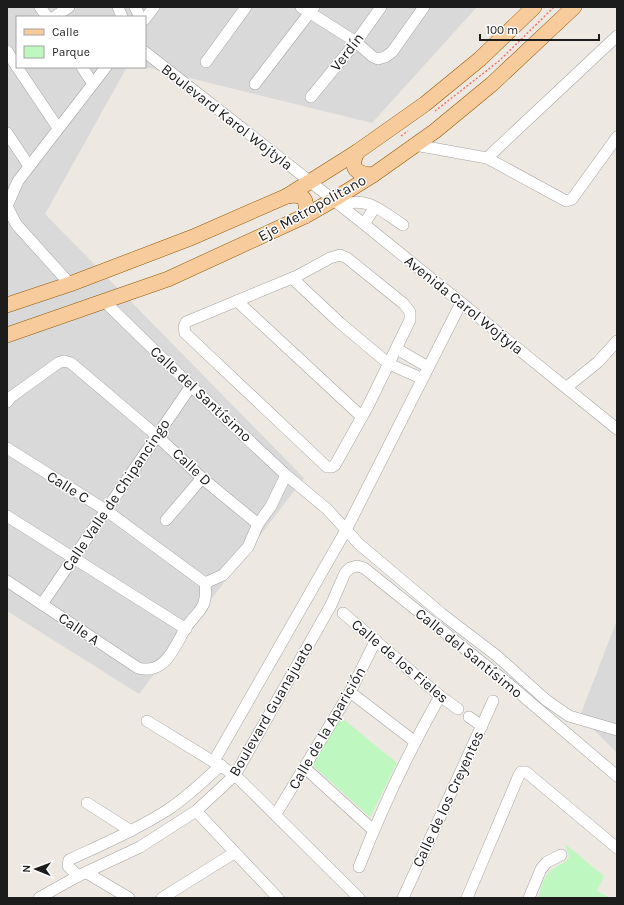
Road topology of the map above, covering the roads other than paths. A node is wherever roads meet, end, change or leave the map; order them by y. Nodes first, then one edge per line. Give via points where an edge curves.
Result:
1 (40, 7) edge
2 (69, 7) edge
3 (135, 7) edge
4 (154, 7) edge
5 (246, 7) edge
6 (382, 7) edge
7 (424, 7) edge
8 (534, 7) edge
9 (574, 7) edge
10 (309, 9) edge
11 (46, 16) edge
12 (56, 16) edge
13 (140, 16) edge
14 (146, 18) edge
15 (617, 36) edge
16 (356, 42) junction
17 (7, 51) edge
18 (146, 53) edge
19 (206, 62) dead end
20 (16, 65) edge
21 (18, 68) edge
22 (83, 68) edge
23 (105, 68) edge
24 (93, 84) junction
25 (256, 84) dead end
26 (311, 97) dead end
27 (58, 128) junction
28 (7, 133) edge
29 (617, 137) edge
30 (415, 145) junction
31 (357, 152) junction
32 (487, 158) junction
33 (29, 166) junction
34 (373, 175) junction
35 (310, 182) junction
36 (287, 196) junction
37 (337, 203) junction
38 (7, 206) edge
39 (375, 207) junction
40 (305, 216) junction
41 (364, 224) junction
42 (403, 225) dead end
43 (292, 278) junction
44 (70, 284) junction
45 (238, 301) junction
46 (105, 302) junction
47 (461, 302) junction
48 (7, 305) edge
49 (7, 335) edge
50 (617, 341) edge
51 (397, 349) junction
52 (390, 364) junction
53 (428, 367) junction
54 (421, 378) junction
55 (191, 386) junction
56 (567, 387) junction
57 (7, 402) edge
58 (362, 417) junction
59 (617, 429) edge
60 (156, 435) junction
61 (7, 448) edge
62 (286, 475) junction
63 (202, 478) junction
64 (107, 511) junction
65 (7, 516) edge
66 (166, 520) dead end
67 (258, 524) junction
68 (346, 530) junction
69 (73, 558) junction
70 (7, 581) edge
71 (205, 583) junction
72 (42, 604) junction
73 (331, 605) joint
74 (343, 613) dead end
75 (186, 629) junction
76 (376, 640) junction
77 (350, 692) junction
78 (440, 696) junction
79 (493, 701) dead end
80 (458, 709) dead end
81 (469, 717) dead end
82 (146, 722) dead end
83 (482, 726) junction
84 (617, 730) edge
85 (414, 741) junction
86 (217, 763) junction
87 (305, 768) junction
88 (235, 775) junction
89 (617, 776) edge
90 (88, 803) dead end
91 (196, 811) junction
92 (276, 814) junction
93 (373, 830) junction
94 (131, 831) junction
95 (617, 848) edge
96 (234, 853) junction
97 (561, 855) dead end
98 (360, 866) dead end
99 (82, 875) junction
100 (38, 898) edge
101 (129, 898) edge
102 (162, 898) edge
103 (278, 898) edge
104 (359, 898) edge
105 (402, 898) edge
106 (467, 898) edge
107 (529, 898) edge

1 - 11 street
2 - 12 street
3 - 13 street
4 - 14 street
5 - 19 street
6 - 16 street, Verdín
7 - 16 street via 392,52 385,57 373,57
8 - 31 main road, Eje Metropolitano via 480,59 425,104
9 - 30 main road, Eje Metropolitano via 492,84
10 - 16 street
10 - 25 street
15 - 32 street
16 - 26 street, Verdín
17 - 20 street
18 - 35 street, Boulevard Karol Wojtyla
21 - 27 street
22 - 24 street
23 - 24 street
24 - 27 street
27 - 33 street
28 - 33 street
29 - 32 street via 572,199 566,201
30 - 32 street
30 - 34 main road, Eje Metropolitano
31 - 34 main road via 354,163 356,170 361,174
31 - 35 main road, Eje Metropolitano
33 - 38 street via 18,181
34 - 37 main road, Eje Metropolitano
35 - 36 main road, Eje Metropolitano
35 - 37 street, Avenida Carol Wojtyla
36 - 40 main road via 304,198 307,205
36 - 44 main road, Eje Metropolitano via 193,237
37 - 39 street via 367,202
37 - 40 main road, Eje Metropolitano
37 - 41 street, Avenida Carol Wojtyla
38 - 44 street via 16,224
39 - 41 street
39 - 42 street
40 - 46 main road, Eje Metropolitano via 201,265
41 - 47 street, Avenida Carol Wojtyla
43 - 45 street
43 - 51 street via 330,258 340,255 347,258 404,304 410,312 410,320
43 - 52 street via 340,323
44 - 48 main road, Eje Metropolitano
45 - 58 street
45 - 58 street via 186,322 185,333 327,467 335,465
46 - 49 main road, Eje Metropolitano
46 - 55 street, Calle del Santísimo
47 - 53 street, Boulevard Guanajuato
47 - 56 street, Avenida Carol Wojtyla
50 - 56 street via 598,362
51 - 52 street
51 - 53 street
52 - 54 street
52 - 58 street
53 - 54 street, Boulevard Guanajuato
54 - 68 street, Boulevard Guanajuato
55 - 60 street, Calle Valle de Chipancingo
55 - 62 street, Calle del Santísimo
56 - 59 street, Avenida Carol Wojtyla
57 - 60 street, Calle D via 64,361 71,363
60 - 63 street, Calle D
60 - 64 street, Calle Valle de Chipancingo
61 - 64 street, Calle C
62 - 67 street
62 - 68 street, Calle del Santísimo via 327,509
63 - 66 street
63 - 67 street, Calle D
64 - 69 street, Calle Valle de Chipancingo
64 - 71 street, Calle C
65 - 69 street
67 - 71 street via 248,547 235,564 223,575
68 - 84 street, Calle del Santísimo via 359,544 442,614 497,656 546,700 569,716
68 - 86 street, Boulevard Guanajuato
69 - 72 street, Calle Valle de Chipancingo
69 - 75 street
70 - 72 street, Calle A
71 - 75 street via 204,604
72 - 75 street, Calle A via 138,668 153,669 162,665 178,645
73 - 88 street, Boulevard Guanajuato
73 - 89 street, Calle del Santísimo via 344,573 357,566 364,568 504,680
74 - 76 street, Calle de los Fieles
76 - 77 street, Calle de la Aparición
76 - 78 street, Calle de los Fieles
77 - 85 street
77 - 87 street, Calle de la Aparición
78 - 80 street, Calle de los Fieles
78 - 85 street
79 - 83 street, Calle de los Creyentes
81 - 83 street
82 - 86 street
83 - 105 street, Calle de los Creyentes
85 - 93 street
86 - 88 street
86 - 94 street, Boulevard Guanajuato via 198,787 170,808
87 - 92 street, Calle de la Aparición
87 - 93 street
88 - 91 street, Boulevard Guanajuato
88 - 92 street
90 - 94 street
91 - 96 street
91 - 99 street, Boulevard Guanajuato via 140,847
92 - 104 street
93 - 98 street
94 - 99 street, Boulevard Guanajuato via 69,860 68,866
95 - 106 street via 526,772 522,772
96 - 102 street
96 - 103 street
97 - 107 street via 546,862
99 - 100 street, Boulevard Guanajuato
99 - 101 street

